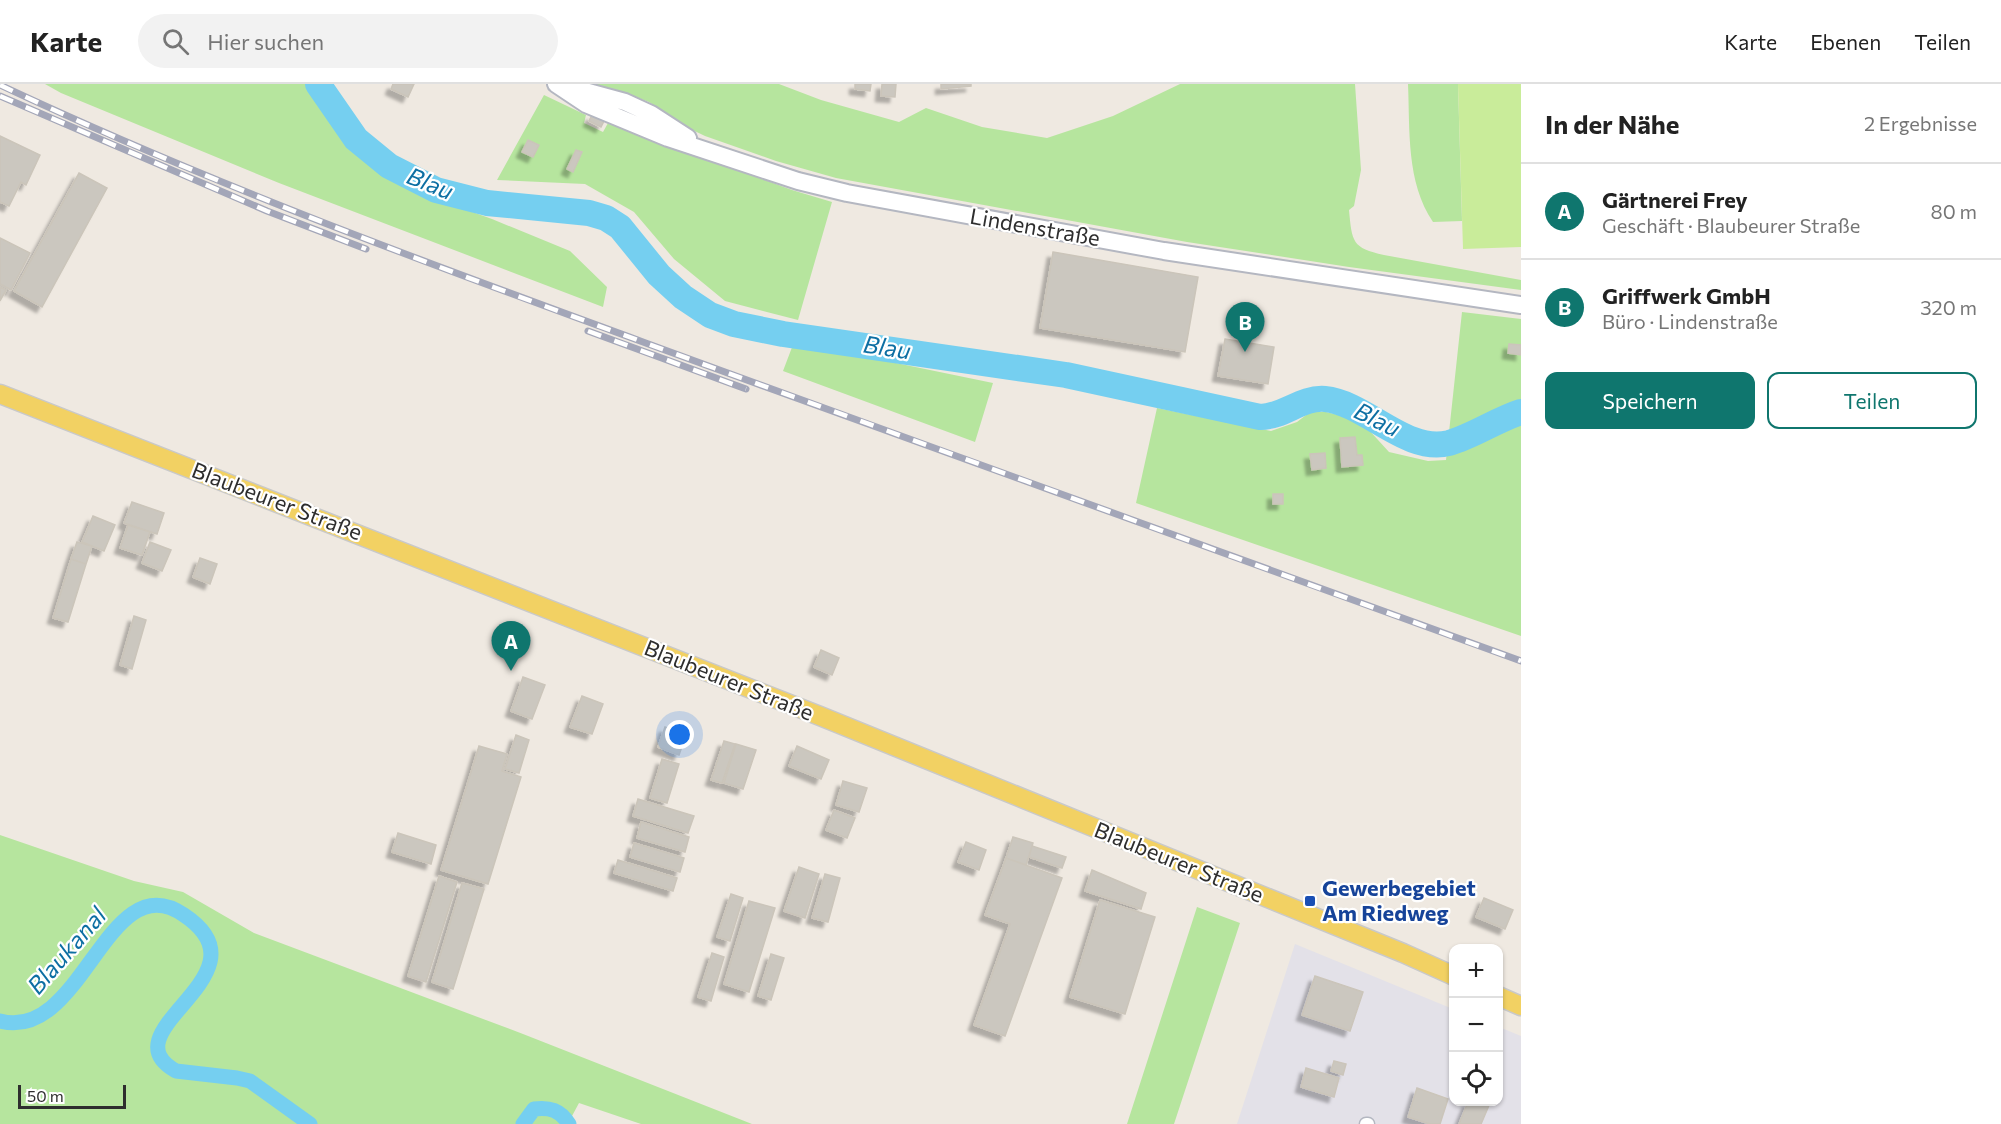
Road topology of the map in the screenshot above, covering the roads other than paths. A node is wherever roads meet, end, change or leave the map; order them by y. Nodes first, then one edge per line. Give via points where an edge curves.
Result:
1 (558, 84) edge
2 (1521, 305) edge
3 (0, 394) edge
4 (1449, 974) edge
5 (1503, 998) edge
6 (1521, 1006) edge

1 - 2 street, Lindenstraße via 586,104 668,138 798,181 912,206 1175,253
3 - 4 main road, Blaubeurer Straße via 820,716
5 - 6 main road

